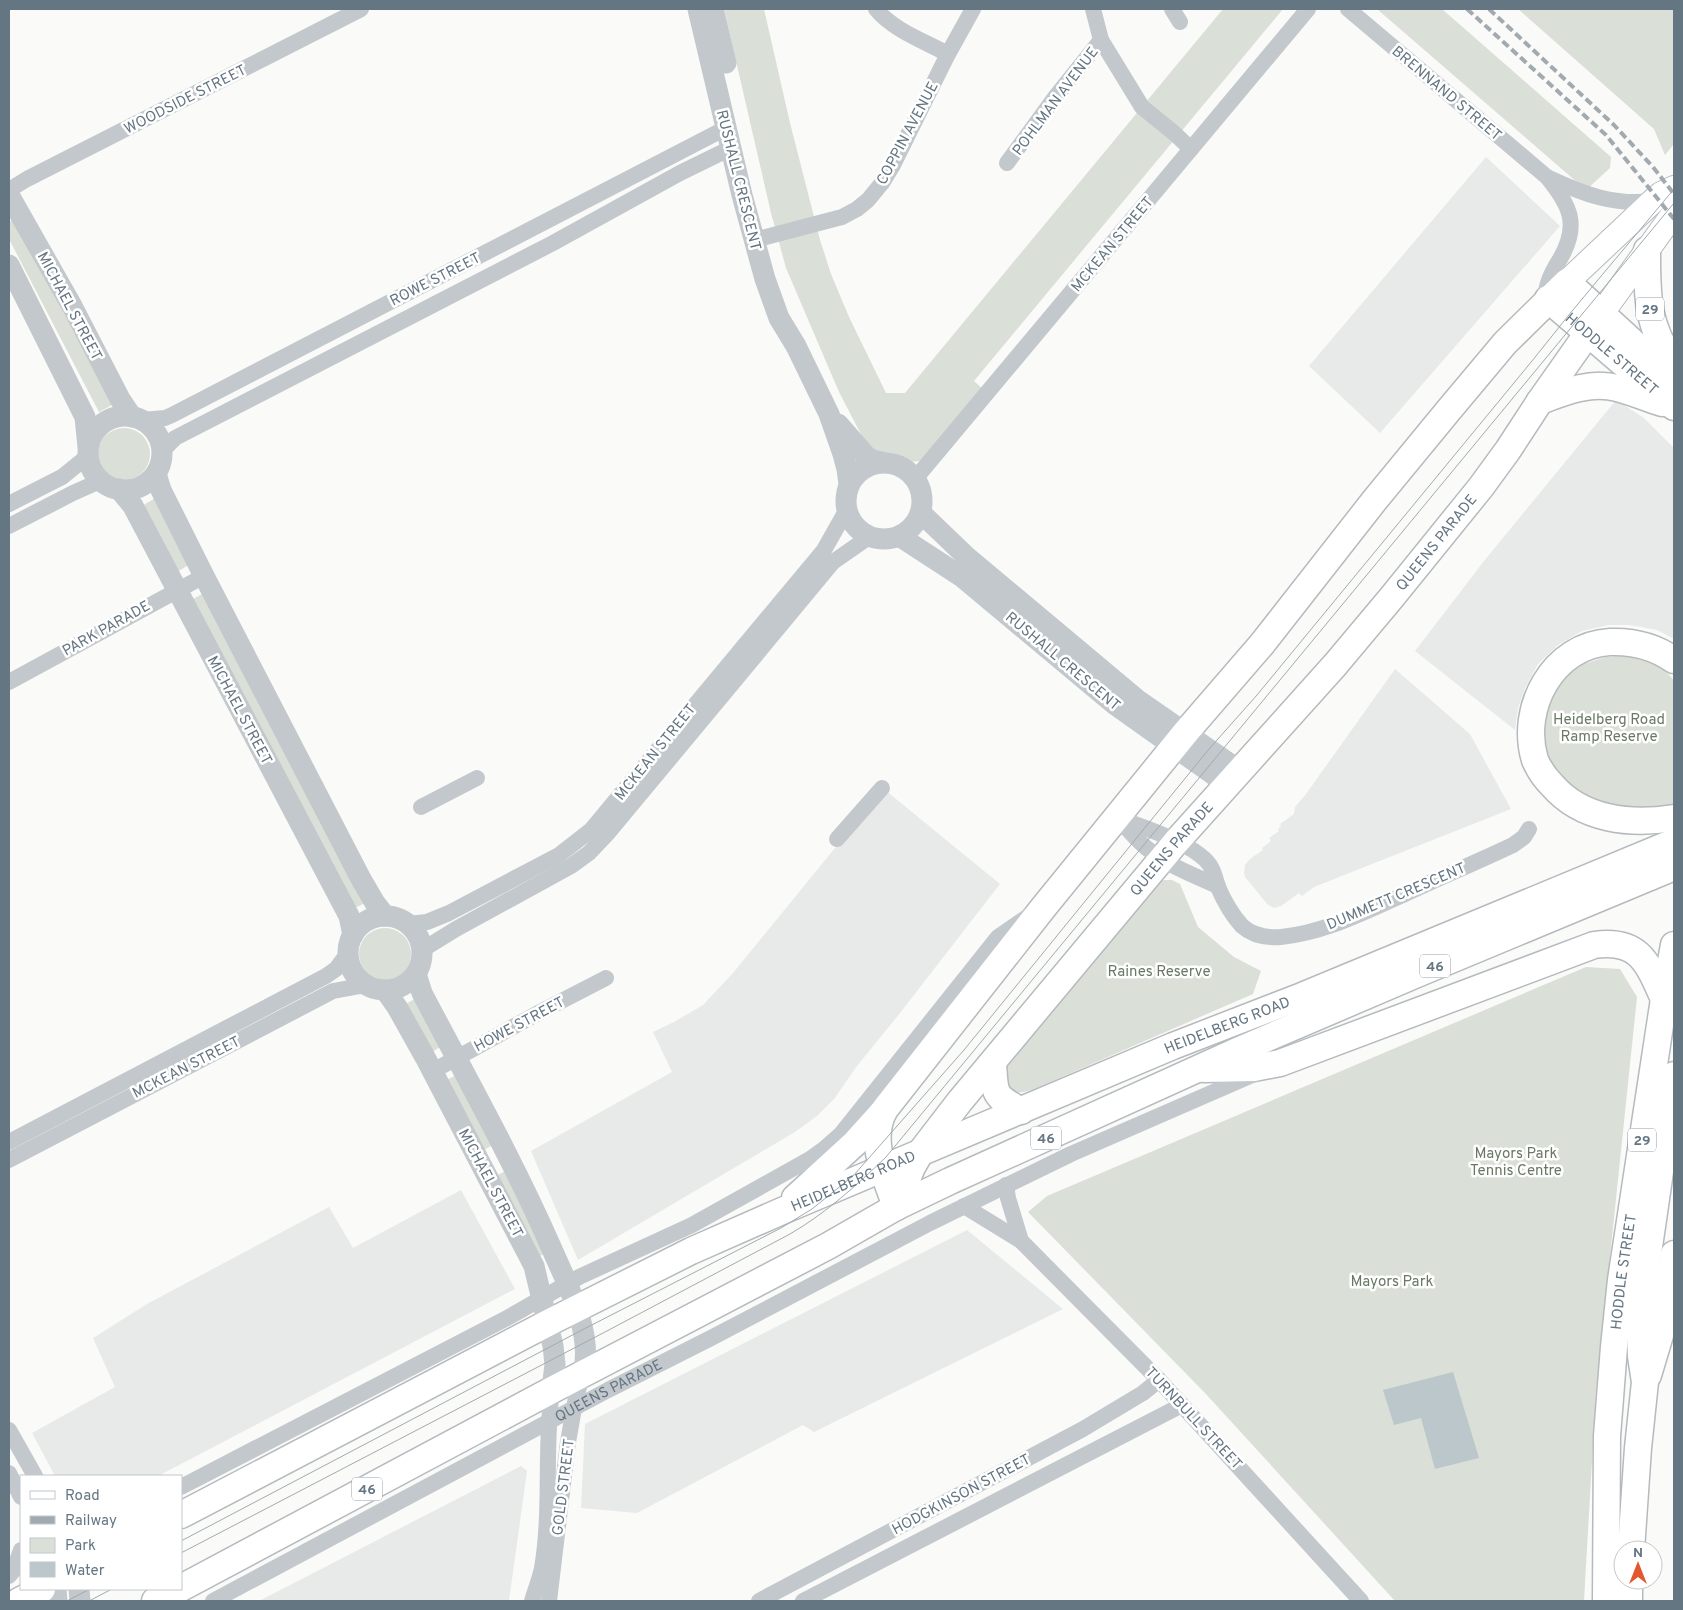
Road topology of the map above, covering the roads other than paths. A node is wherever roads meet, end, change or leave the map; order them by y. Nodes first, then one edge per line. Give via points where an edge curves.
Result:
1 (360, 9) edge
2 (698, 9) edge
3 (713, 9) edge
4 (876, 9) edge
5 (973, 9) edge
6 (1093, 9) edge
7 (1308, 9) edge
8 (1348, 9) edge
9 (1100, 40) junction
10 (948, 54) junction
11 (731, 137) junction
12 (1191, 149) junction
13 (1008, 163) dead end
14 (1547, 177) junction
15 (1674, 188) edge
16 (9, 190) edge
17 (9, 195) edge
18 (1653, 201) junction
19 (1674, 213) edge
20 (759, 239) junction
21 (1647, 250) junction
22 (9, 265) edge
23 (1567, 282) junction
24 (1546, 301) junction
25 (1595, 323) junction
26 (1674, 364) edge
27 (1674, 380) edge
28 (1540, 401) junction
29 (1674, 407) edge
30 (829, 414) junction
31 (137, 419) junction
32 (88, 452) junction
33 (162, 452) junction
34 (882, 462) junction
35 (156, 474) junction
36 (916, 479) junction
37 (849, 484) junction
38 (109, 485) junction
39 (9, 504) edge
40 (846, 511) junction
41 (921, 513) junction
42 (9, 526) edge
43 (899, 536) junction
44 (869, 537) junction
45 (204, 576) junction
46 (176, 590) junction
47 (1674, 660) edge
48 (9, 682) edge
49 (1180, 740) junction
50 (477, 778) dead end
51 (1234, 778) junction
52 (882, 788) dead end
53 (421, 808) dead end
54 (1117, 818) junction
55 (1674, 818) edge
56 (1529, 829) dead end
57 (838, 839) dead end
58 (1674, 842) edge
59 (1169, 850) junction
60 (1674, 867) edge
61 (1627, 875) junction
62 (1218, 886) junction
63 (385, 916) junction
64 (408, 924) junction
65 (351, 944) junction
66 (1674, 945) edge
67 (422, 950) junction
68 (416, 974) junction
69 (606, 978) dead end
70 (376, 987) junction
71 (1664, 999) junction
72 (939, 1025) junction
73 (456, 1059) junction
74 (993, 1063) junction
75 (1280, 1063) junction
76 (1196, 1069) junction
77 (432, 1072) junction
78 (1674, 1076) edge
79 (885, 1109) junction
80 (1022, 1111) junction
81 (9, 1142) edge
82 (920, 1153) junction
83 (509, 1158) junction
84 (9, 1160) edge
85 (883, 1168) junction
86 (484, 1170) junction
87 (1006, 1185) junction
88 (964, 1206) junction
89 (896, 1207) junction
90 (782, 1211) junction
91 (866, 1225) junction
92 (1021, 1241) junction
93 (828, 1246) joint
94 (670, 1248) junction
95 (879, 1249) junction
96 (1674, 1254) edge
97 (567, 1284) junction
98 (576, 1308) junction
99 (545, 1311) junction
100 (697, 1314) junction
101 (711, 1338) junction
102 (430, 1372) junction
103 (583, 1374) junction
104 (1159, 1380) junction
105 (1645, 1382) junction
106 (552, 1390) junction
107 (1182, 1404) junction
108 (574, 1408) junction
109 (550, 1422) junction
110 (9, 1430) edge
111 (9, 1472) edge
112 (35, 1475) edge
113 (182, 1487) edge
114 (20, 1495) edge
115 (182, 1514) edge
116 (1632, 1540) edge
117 (20, 1553) edge
118 (9, 1576) edge
119 (182, 1587) edge
120 (40, 1590) edge
121 (176, 1590) edge
122 (19, 1601) edge
123 (155, 1601) edge
124 (213, 1601) edge
125 (532, 1601) edge
126 (549, 1601) edge
127 (759, 1601) edge
128 (803, 1601) edge
129 (1361, 1601) edge
130 (1606, 1601) edge

1 - 16 street, WOODSIDE STREET
2 - 11 street, RUSHALL CRESCENT
3 - 11 street, RUSHALL CRESCENT via 726,65
4 - 10 street via 897,27
5 - 10 street, COPPIN AVENUE
6 - 9 street, POHLMAN AVENUE
7 - 12 street, MCKEAN STREET
8 - 14 street, BRENNAND STREET
9 - 12 street via 1142,107
9 - 13 street, POHLMAN AVENUE
10 - 20 street, COPPIN AVENUE via 893,164 868,200 842,217
11 - 20 street, RUSHALL CRESCENT
11 - 31 street, ROWE STREET via 180,411 165,418
11 - 33 street, ROWE STREET via 687,170 175,438
12 - 36 street, MCKEAN STREET
14 - 18 street, BRENNAND STREET via 1607,200
14 - 24 street, BRENNAND STREET via 1564,200 1571,226 1568,243 1547,284
15 - 18 main road
17 - 31 street, MICHAEL STREET via 120,399
18 - 23 main road
19 - 21 main road, QUEENS PARADE
20 - 30 street, RUSHALL CRESCENT via 765,279 779,318
21 - 25 main road, QUEENS PARADE
21 - 26 main road, 29 via 1648,302 1657,334
22 - 32 street via 85,417
23 - 24 main road
23 - 25 main road, HODDLE STREET
24 - 25 main road, HODDLE STREET
24 - 49 main road via 1448,410 1262,644
25 - 27 main road, HODDLE STREET
25 - 28 main road, QUEENS PARADE
25 - 29 main road, HODDLE STREET
28 - 29 main road via 1563,392 1597,386 1616,388
28 - 51 main road, QUEENS PARADE via 1464,508 1335,665
30 - 34 street, RUSHALL CRESCENT via 864,454
30 - 37 street, RUSHALL CRESCENT
31 - 32 street via 120,416 109,420 92,436
31 - 33 street via 156,433
32 - 38 street via 94,473
32 - 39 street via 62,477
33 - 35 street
34 - 36 street via 895,464
34 - 37 street via 869,465
35 - 38 street via 148,482 129,490
35 - 45 street, MICHAEL STREET
36 - 41 street via 921,490
37 - 40 street
38 - 42 street via 72,493
38 - 46 street, MICHAEL STREET via 133,506
40 - 44 street via 855,526
40 - 64 street, MCKEAN STREET via 824,550 590,830 559,855 449,913 427,922
41 - 43 street via 916,523
41 - 49 street, RUSHALL CRESCENT via 967,557 1140,701
43 - 44 street via 889,539
43 - 49 street, RUSHALL CRESCENT via 962,577 1114,704
44 - 67 street, MCKEAN STREET via 833,562 589,853
45 - 46 street, PARK PARADE
45 - 63 street, MICHAEL STREET via 361,879
46 - 48 street, PARK PARADE
46 - 65 street, MICHAEL STREET via 349,916
47 - 55 main road via 1636,643 1600,643 1581,649 1551,672 1541,688 1532,717 1536,760 1545,778 1560,795 1601,817 1623,821
49 - 51 street, RUSHALL CRESCENT
49 - 54 main road
50 - 53 street
51 - 59 main road, QUEENS PARADE
52 - 57 street
54 - 59 street, DUMMETT CRESCENT via 1150,829
54 - 59 street, DUMMETT CRESCENT via 1144,846
54 - 72 main road
56 - 62 street, DUMMETT CRESCENT via 1513,845 1347,920 1290,936 1269,937 1248,931 1230,910
58 - 61 main road, HEIDELBERG ROAD / 46
59 - 62 street, DUMMETT CRESCENT
59 - 62 street, DUMMETT CRESCENT via 1204,857
59 - 74 main road, QUEENS PARADE
60 - 61 main road, HEIDELBERG ROAD / 46
61 - 76 main road, HEIDELBERG ROAD / 46 via 1417,974
61 - 80 main road, HEIDELBERG ROAD / 46 via 1173,1046
63 - 64 street
63 - 65 street via 366,921 359,927
64 - 67 street
65 - 70 street via 350,965 357,976
65 - 81 street, MCKEAN STREET via 336,969 326,976
66 - 71 main road, HODDLE STREET / 29
67 - 68 street
68 - 70 street via 397,988
68 - 73 street, MICHAEL STREET via 422,993
69 - 73 street, HOWE STREET
70 - 77 street, MICHAEL STREET via 397,1007
70 - 84 street, MCKEAN STREET via 333,991
71 - 75 main road via 1650,969 1638,953 1624,945 1594,945
71 - 130 main road, HODDLE STREET / 29 via 1621,1280 1614,1347 1606,1472
72 - 79 main road
72 - 94 street via 824,1149 692,1225
73 - 77 street, HOWE STREET
73 - 83 street, MICHAEL STREET
74 - 80 main road via 997,1094
74 - 82 main road, QUEENS PARADE
75 - 76 main road via 1261,1068
75 - 87 street, QUEENS PARADE
76 - 89 main road, HEIDELBERG ROAD / 46
77 - 86 street, MICHAEL STREET
78 - 105 main road, HODDLE STREET / 29 via 1643,1288 1640,1332
79 - 85 main road via 877,1136
79 - 90 main road
80 - 82 main road, HEIDELBERG ROAD / 46
82 - 85 main road, HEIDELBERG ROAD / 46
82 - 89 main road, QUEENS PARADE
83 - 86 street
83 - 97 street, MICHAEL STREET
85 - 89 main road
85 - 90 main road, HEIDELBERG ROAD / 46
86 - 99 street, MICHAEL STREET via 534,1266
87 - 88 street, QUEENS PARADE
87 - 92 street, TURNBULL STREET
88 - 92 street, TURNBULL STREET
88 - 95 street, QUEENS PARADE
89 - 91 main road, HEIDELBERG ROAD / 46
90 - 94 main road, 46
91 - 93 main road, HEIDELBERG ROAD / 46
91 - 95 street
92 - 104 street, TURNBULL STREET
93 - 100 main road, QUEENS PARADE / 46
94 - 97 street
94 - 98 main road, 46
95 - 101 street, QUEENS PARADE
96 - 105 main road via 1660,1335
97 - 98 street, MICHAEL STREET
97 - 99 street
98 - 99 main road, 46
98 - 103 street, MICHAEL STREET via 585,1349
99 - 102 main road, 46
99 - 106 street, MICHAEL STREET via 555,1357
100 - 101 street
100 - 103 main road, QUEENS PARADE / 46
101 - 108 street, QUEENS PARADE
102 - 113 street
102 - 115 main road, 46
103 - 106 main road, QUEENS PARADE / 46
103 - 108 street, GOLD STREET
104 - 107 street, TURNBULL STREET
104 - 127 street, HODGKINSON STREET via 1083,1429
105 - 116 main road, HODDLE STREET / 29
106 - 109 street, GOLD STREET
106 - 119 main road, QUEENS PARADE / 46
107 - 128 street, HODGKINSON STREET
107 - 129 street, TURNBULL STREET
108 - 109 street, QUEENS PARADE
108 - 126 street, GOLD STREET
109 - 124 street, QUEENS PARADE
109 - 125 street, GOLD STREET via 548,1520 542,1568
110 - 112 street
111 - 114 street
117 - 118 street
120 - 122 main road
121 - 123 main road, QUEENS PARADE / 46

